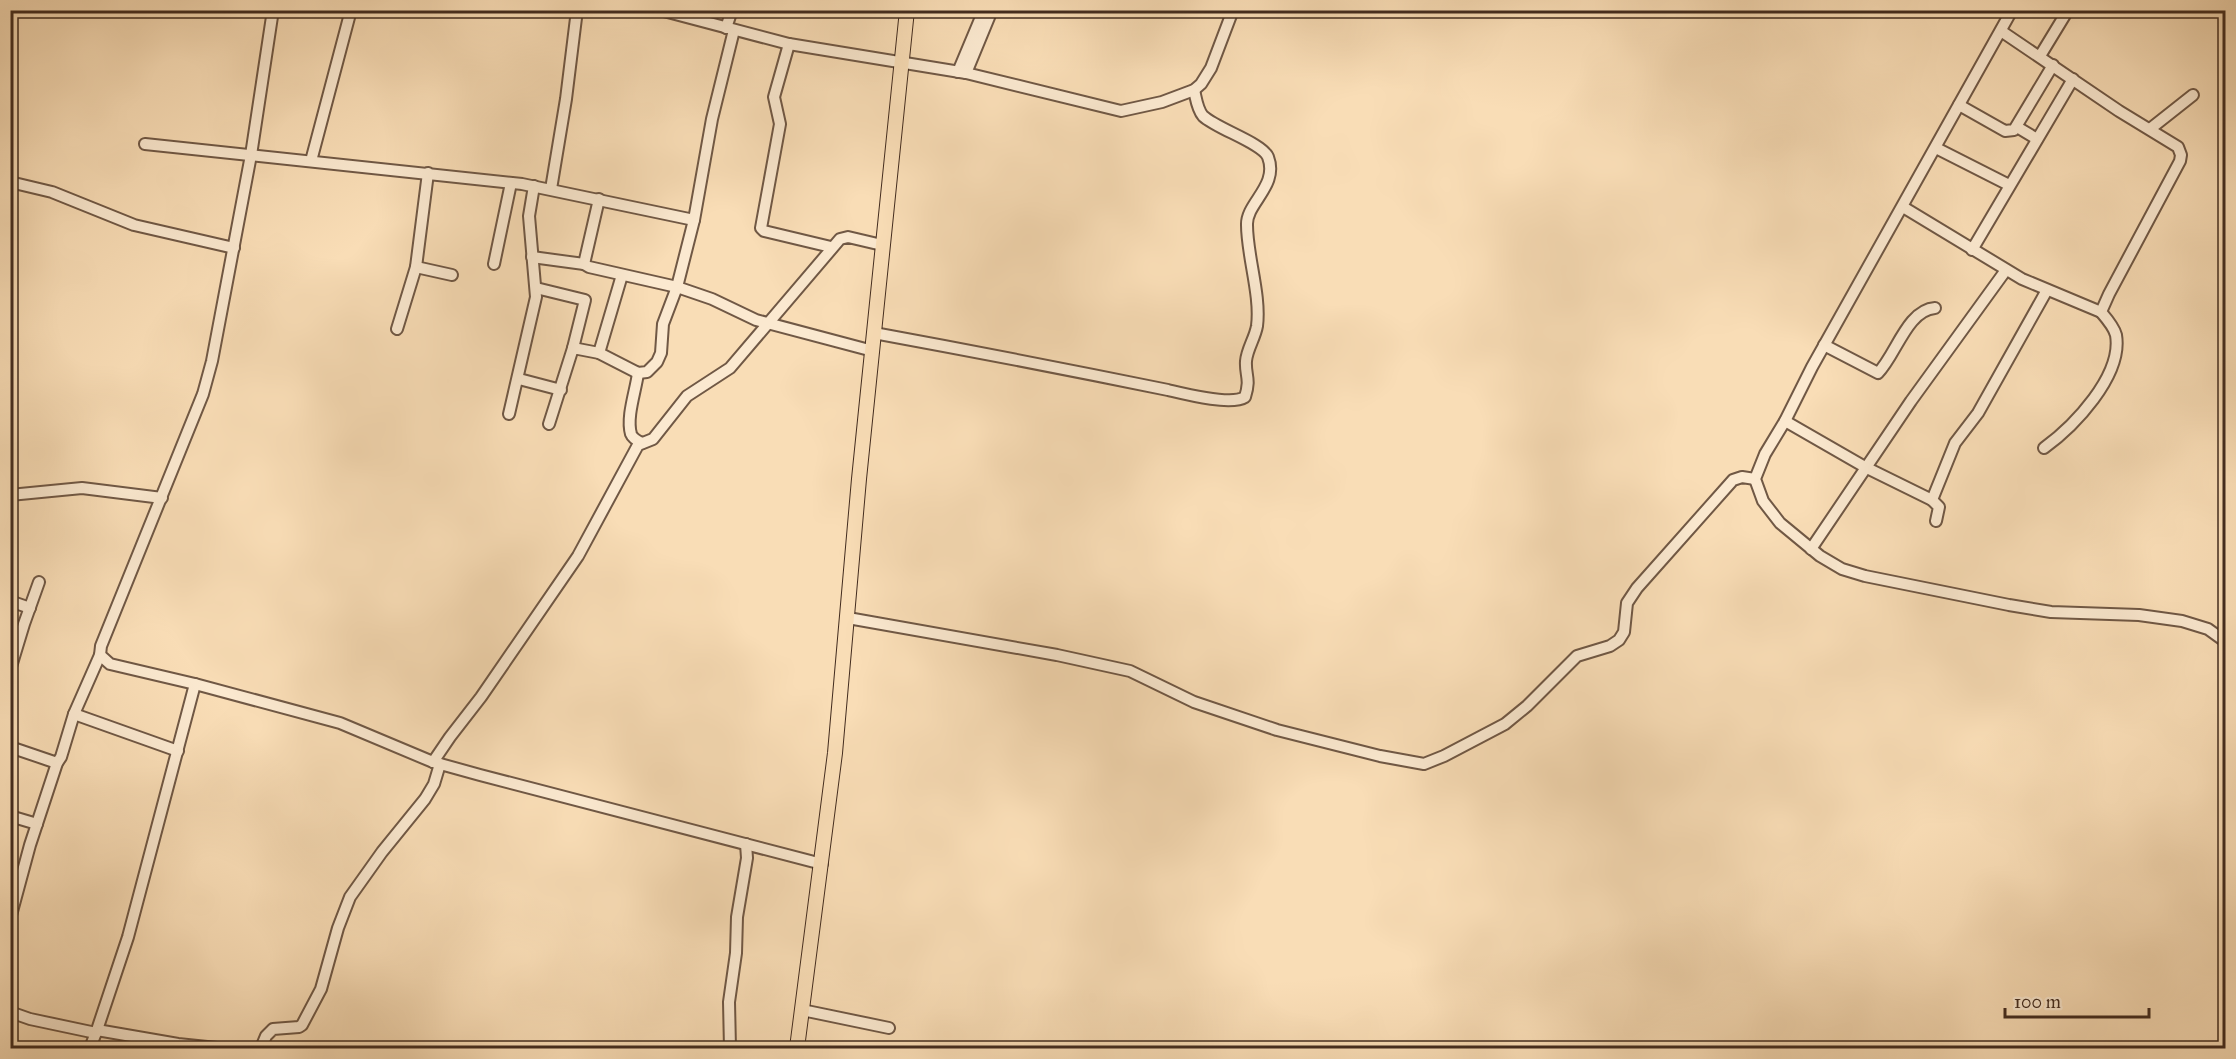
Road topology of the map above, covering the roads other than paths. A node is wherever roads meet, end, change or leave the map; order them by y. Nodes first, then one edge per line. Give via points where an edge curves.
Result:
1 (273, 10) edge
2 (351, 10) edge
3 (577, 10) edge
4 (660, 10) edge
5 (732, 10) edge
6 (907, 10) edge
7 (984, 10) edge
8 (992, 10) edge
9 (1233, 10) edge
10 (2012, 10) edge
11 (2068, 10) edge
12 (730, 29) junction
13 (2001, 31) junction
14 (789, 44) junction
15 (2040, 56) junction
16 (900, 63) junction
17 (2052, 65) junction
18 (962, 72) junction
19 (2073, 79) junction
20 (1194, 90) junction
21 (2193, 95) dead end
22 (1959, 105) junction
23 (2016, 127) junction
24 (2150, 129) junction
25 (2037, 139) junction
26 (146, 144) dead end
27 (1936, 148) junction
28 (250, 155) junction
29 (311, 161) junction
30 (428, 173) junction
31 (10, 182) edge
32 (511, 183) junction
33 (2009, 185) junction
34 (534, 186) junction
35 (551, 189) junction
36 (598, 199) junction
37 (1903, 207) junction
38 (694, 220) junction
39 (882, 245) junction
40 (831, 247) junction
41 (234, 248) junction
42 (1972, 250) junction
43 (532, 256) junction
44 (494, 264) dead end
45 (584, 264) junction
46 (417, 267) junction
47 (2006, 270) junction
48 (452, 275) dead end
49 (622, 275) junction
50 (677, 287) junction
51 (536, 288) junction
52 (2047, 290) junction
53 (1935, 308) dead end
54 (2102, 312) junction
55 (768, 323) junction
56 (397, 329) dead end
57 (874, 333) junction
58 (1824, 345) junction
59 (573, 348) junction
60 (873, 351) junction
61 (599, 353) junction
62 (639, 372) junction
63 (519, 380) junction
64 (561, 390) junction
65 (510, 414) dead end
66 (1785, 421) junction
67 (549, 424) dead end
68 (642, 443) junction
69 (2044, 448) dead end
70 (1865, 467) junction
71 (1755, 479) junction
72 (10, 495) edge
73 (162, 498) junction
74 (1932, 500) junction
75 (1936, 521) dead end
76 (1811, 549) junction
77 (39, 582) dead end
78 (10, 601) edge
79 (30, 608) junction
80 (848, 618) junction
81 (2226, 642) edge
82 (100, 655) junction
83 (10, 670) edge
84 (195, 684) junction
85 (74, 714) junction
86 (10, 747) edge
87 (178, 751) junction
88 (57, 763) junction
89 (437, 763) junction
90 (10, 816) edge
91 (37, 824) junction
92 (746, 844) junction
93 (822, 864) junction
94 (10, 920) edge
95 (802, 1010) junction
96 (10, 1012) edge
97 (889, 1028) dead end
98 (96, 1032) junction
99 (90, 1048) edge
100 (217, 1048) edge
101 (261, 1048) edge
102 (730, 1048) edge
103 (797, 1048) edge

1 - 28 street
2 - 29 street
3 - 35 street
4 - 12 street
5 - 12 street
6 - 16 main road
7 - 18 street
8 - 18 street
9 - 20 street via 1207,77
10 - 13 street
11 - 15 street
12 - 14 street
12 - 38 street
13 - 15 street
13 - 22 street
14 - 16 street
14 - 40 street via 775,88 774,104 780,124 761,228
15 - 17 street
16 - 18 street
16 - 39 main road
17 - 19 street
17 - 23 street
18 - 20 street via 1121,111
19 - 24 street
19 - 25 street
20 - 57 street via 1203,115 1263,150 1269,158 1267,183 1246,223 1257,326 1246,361 1249,382 1245,397 1235,400 1195,396
21 - 24 street
22 - 23 street via 2005,131
22 - 27 street
23 - 25 street
24 - 54 street via 2178,147 2180,161
25 - 33 street
26 - 28 street
27 - 33 street
27 - 37 street
28 - 29 street
28 - 41 street
29 - 30 street
30 - 32 street
30 - 46 street
31 - 41 street via 52,192 134,225
32 - 34 street
32 - 44 street
33 - 42 street
34 - 35 street
34 - 43 street via 529,216
35 - 36 street
36 - 38 street
36 - 45 street
37 - 42 street
37 - 58 street
38 - 50 street
39 - 40 street via 848,237
39 - 57 main road
40 - 55 street
41 - 73 street via 206,383
42 - 47 street
43 - 45 street
43 - 51 street
45 - 49 street
46 - 48 street
46 - 56 street
47 - 52 street
47 - 70 street
49 - 50 street
49 - 61 street
50 - 55 street
50 - 62 street via 663,324 663,344 657,362 647,372
51 - 59 street via 585,300
51 - 63 street
52 - 54 street
52 - 74 street via 1982,408 1955,444
53 - 58 street via 1916,318 1878,372
54 - 69 street via 2116,335 2110,370 2096,396
55 - 60 street
55 - 68 street via 730,368 687,396 653,439
57 - 60 main road
58 - 66 street
59 - 61 street
59 - 64 street
60 - 80 main road
61 - 62 street
62 - 68 street via 631,433
63 - 64 street
63 - 65 street
64 - 67 street
66 - 70 street
66 - 71 street
68 - 89 street via 578,556
70 - 74 street
70 - 76 street
71 - 76 street via 1763,501 1780,523
71 - 80 street via 1733,480 1638,588 1627,603 1624,632 1619,640 1577,656 1505,724 1424,764 1277,730 1194,702 1121,669
72 - 73 street via 82,488
73 - 82 street
74 - 75 street via 1939,507
76 - 81 street via 1842,569 1865,576 2051,612 2165,617 2208,629
77 - 79 street
78 - 79 street
79 - 83 street
80 - 93 main road
82 - 84 street via 110,663
82 - 85 street
84 - 87 street
84 - 89 street via 340,723
85 - 87 street
85 - 88 street
86 - 88 street
87 - 98 street via 128,937
88 - 91 street
89 - 92 street
89 - 101 street via 431,791 350,897 321,989 302,1025 273,1029
90 - 91 street
91 - 94 street
92 - 93 street
92 - 102 street via 729,1002
93 - 95 main road
95 - 97 street
95 - 103 main road
96 - 98 street
98 - 99 street
98 - 100 street

